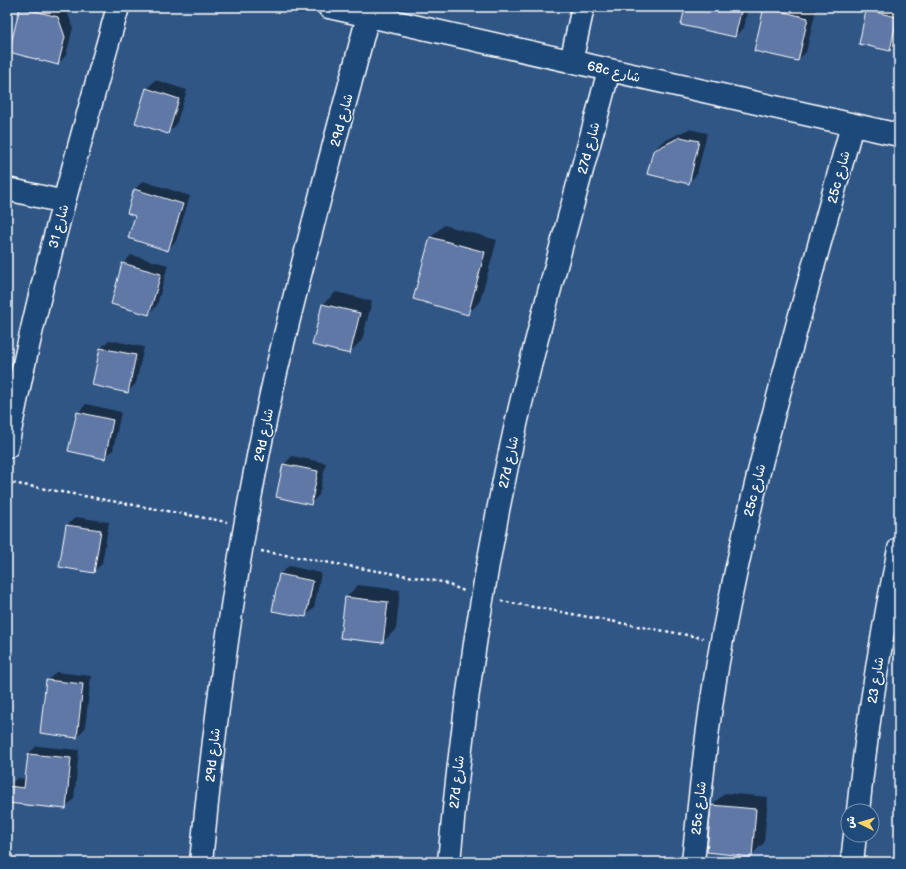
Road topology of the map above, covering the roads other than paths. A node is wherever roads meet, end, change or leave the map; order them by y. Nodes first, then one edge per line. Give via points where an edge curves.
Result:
1 (118, 7) edge
2 (329, 7) edge
3 (583, 7) edge
4 (368, 16) junction
5 (571, 62) junction
6 (609, 70) junction
7 (852, 125) junction
8 (899, 135) edge
9 (7, 189) edge
10 (64, 202) junction
11 (7, 447) edge
12 (899, 549) edge
13 (859, 803) edge
14 (854, 843) edge
15 (201, 862) edge
16 (449, 862) edge
17 (693, 862) edge
18 (852, 862) edge

1 - 10 street, شارع 31
2 - 4 street, 68c شارع
3 - 5 street
4 - 5 street, 68c شارع
4 - 15 street, 29d شارع via 301,269 271,396 245,525 214,739
5 - 6 street, 68c شارع
6 - 7 street, 68c شارع
6 - 16 street, 27d شارع via 540,332 498,508 467,688
7 - 8 street, 68c شارع
7 - 17 street, 25c شارع via 744,530 721,642 703,761
9 - 10 street
10 - 11 street, شارع 31 via 22,373
12 - 13 street, شارع 23 via 873,689
14 - 18 street

